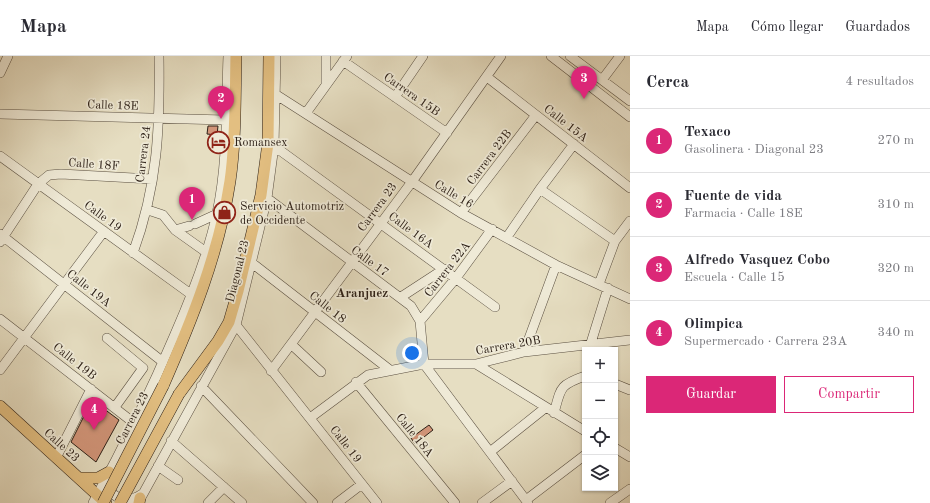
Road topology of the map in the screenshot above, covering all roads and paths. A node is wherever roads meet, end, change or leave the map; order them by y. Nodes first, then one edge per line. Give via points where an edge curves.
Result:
1 (8, 56) edge
2 (159, 56) edge
3 (228, 56) edge
4 (236, 56) edge
5 (269, 56) edge
6 (276, 56) edge
7 (326, 56) edge
8 (423, 56) edge
9 (501, 56) edge
10 (551, 56) edge
11 (620, 56) edge
12 (572, 57) edge
13 (345, 59) edge
14 (0, 73) edge
15 (487, 77) junction
16 (602, 80) junction
17 (326, 85) junction
18 (275, 94) junction
19 (395, 97) junction
20 (630, 101) edge
21 (306, 113) junction
22 (0, 114) edge
23 (536, 115) junction
24 (630, 117) edge
25 (160, 119) junction
26 (226, 120) junction
27 (447, 133) junction
28 (225, 138) junction
29 (574, 144) junction
30 (274, 146) junction
31 (0, 156) edge
32 (233, 156) junction
33 (223, 171) junction
34 (152, 179) junction
35 (411, 182) junction
36 (38, 184) junction
37 (630, 188) edge
38 (540, 189) junction
39 (267, 198) junction
40 (148, 210) junction
41 (461, 213) junction
42 (217, 214) junction
43 (630, 222) edge
44 (381, 223) junction
45 (492, 229) junction
46 (175, 230) junction
47 (104, 231) junction
48 (1, 237) edge
49 (507, 237) junction
50 (615, 241) junction
51 (206, 252) junction
52 (133, 253) junction
53 (252, 263) junction
54 (352, 263) junction
55 (556, 265) junction
56 (444, 269) junction
57 (456, 278) junction
58 (65, 284) junction
59 (599, 284) junction
60 (608, 288) junction
61 (195, 297) junction
62 (401, 297) junction
63 (630, 299) edge
64 (495, 307) dead end
65 (315, 312) junction
66 (0, 319) edge
67 (420, 321) junction
68 (232, 324) junction
69 (25, 338) junction
70 (107, 338) dead end
71 (630, 340) edge
72 (292, 344) junction
73 (590, 347) edge
74 (595, 347) edge
75 (582, 348) edge
76 (524, 352) junction
77 (163, 362) junction
78 (424, 364) junction
79 (476, 364) junction
80 (0, 370) edge
81 (390, 370) junction
82 (271, 371) junction
83 (320, 372) dead end
84 (582, 377) edge
85 (356, 382) junction
86 (618, 385) edge
87 (201, 386) junction
88 (91, 389) junction
89 (630, 390) edge
90 (0, 406) edge
91 (114, 407) junction
92 (545, 408) junction
93 (554, 413) junction
94 (310, 418) junction
95 (134, 423) junction
96 (582, 429) edge
97 (171, 441) junction
98 (618, 450) edge
99 (490, 452) junction
100 (582, 457) edge
101 (630, 457) edge
102 (56, 458) junction
103 (158, 466) junction
104 (108, 473) junction
105 (79, 478) junction
106 (178, 480) dead end
107 (512, 481) junction
108 (362, 484) junction
109 (224, 488) junction
110 (630, 488) edge
111 (140, 499) edge
112 (100, 501) edge
113 (527, 501) edge
114 (120, 503) edge
115 (208, 503) edge
116 (242, 503) edge
117 (313, 503) edge
118 (337, 503) edge
119 (377, 503) edge
120 (455, 503) edge
121 (482, 503) edge
122 (610, 503) edge

1 - 14 street
2 - 25 street, Carrera 24
3 - 26 street
4 - 32 main road
5 - 68 main road via 268,143 261,194
6 - 18 street, Diagonal 23
7 - 17 street
8 - 19 street
9 - 15 street, Carrera 23
10 - 24 street
11 - 16 street
12 - 16 street
13 - 17 street
13 - 19 street, Carrera 15B
15 - 23 street, Calle 15A
15 - 27 street, Carrera 23
16 - 20 street
17 - 21 street
18 - 21 street, Calle 16
18 - 30 street, Diagonal 23
19 - 27 street, Carrera 15B
21 - 35 street, Calle 16
22 - 25 street, Calle 18E
23 - 29 street, Calle 15A
23 - 41 street, Carrera 22B
25 - 26 street, Calle 18E
25 - 34 street, Carrera 24
26 - 28 street
27 - 35 street, Carrera 23
28 - 32 main road
28 - 33 street
29 - 37 street, Calle 15A
29 - 38 street
30 - 39 street, Diagonal 23
30 - 44 street, Calle 16A
31 - 36 street, Calle 19
32 - 33 main road
32 - 61 main road via 219,235
33 - 42 street
34 - 36 street, Calle 18F via 61,174 49,175
34 - 40 street, Carrera 24
35 - 41 street, Calle 16
35 - 44 street, Carrera 23
36 - 47 street, Calle 19
36 - 48 street
38 - 49 street
38 - 50 street
39 - 53 street, Diagonal 23
39 - 54 street, Calle 17
40 - 46 street via 163,214
40 - 52 street, Carrera 24
41 - 45 street, Calle 16
42 - 46 street via 192,226
42 - 51 street
43 - 50 street
44 - 54 street, Carrera 23
44 - 56 street, Calle 16A
45 - 49 street, Calle 16
45 - 57 street, Carrera 22A
46 - 51 street
47 - 52 street, Calle 19
47 - 58 street
48 - 58 street, Calle 19A
49 - 55 street, Calle 16
50 - 59 street
51 - 61 street
52 - 61 street, Calle 19
53 - 65 street, Calle 18
53 - 68 street, Diagonal 23
54 - 62 street, Calle 17
54 - 65 street, Carrera 23
55 - 59 street, Calle 16
55 - 76 street
56 - 57 street, Calle 16A
56 - 62 street
57 - 64 street, Calle 16A
57 - 67 street, Carrera 22A
58 - 69 street
58 - 77 street, Calle 19A
59 - 60 street, Calle 16
60 - 63 street, Calle 16
60 - 73 street
61 - 77 street, Carrera 23
61 - 112 main road, Carrera 23, bridge via 163,386
62 - 67 street, Calle 17 via 411,306
65 - 72 street, Carrera 23
65 - 81 street, Calle 18
66 - 69 street, Calle 19B
67 - 78 street, Calle 17
68 - 82 street, Calle 19
68 - 87 street
68 - 114 main road, bridge via 179,394
69 - 80 street
69 - 88 street, Calle 19B
70 - 91 street via 143,368
71 - 74 street, Carrera 20B
72 - 82 street, Carrera 23
72 - 83 street
75 - 76 street, Carrera 20B
76 - 79 street, Carrera 20B
77 - 95 street, Carrera 23
78 - 79 street, Carrera 20B
78 - 81 street, Carrera 20B
78 - 99 street
79 - 92 street
81 - 85 street, Carrera 20B via 368,375
82 - 94 street, Calle 19
84 - 93 street via 564,385
85 - 94 street, Carrera 20B
85 - 120 street, Calle 18A
86 - 89 street
87 - 97 street
87 - 117 street
88 - 91 street, Calle 19B
88 - 102 street
90 - 102 main road, Calle 23
91 - 95 street, Calle 19B
92 - 93 street
92 - 99 street
93 - 96 street
94 - 108 street, Calle 19
95 - 104 street, Carrera 23
97 - 103 street
97 - 109 street
98 - 101 street
99 - 107 street
100 - 113 street
102 - 105 main road, Calle 23
103 - 106 street
103 - 111 street
104 - 105 main road via 98,478
104 - 111 street via 109,488 118,498
104 - 112 street, Carrera 23
105 - 112 main road, Calle 23
107 - 113 street
107 - 121 street
108 - 118 street
108 - 119 street, Calle 19
109 - 115 street
109 - 116 street
110 - 122 street

